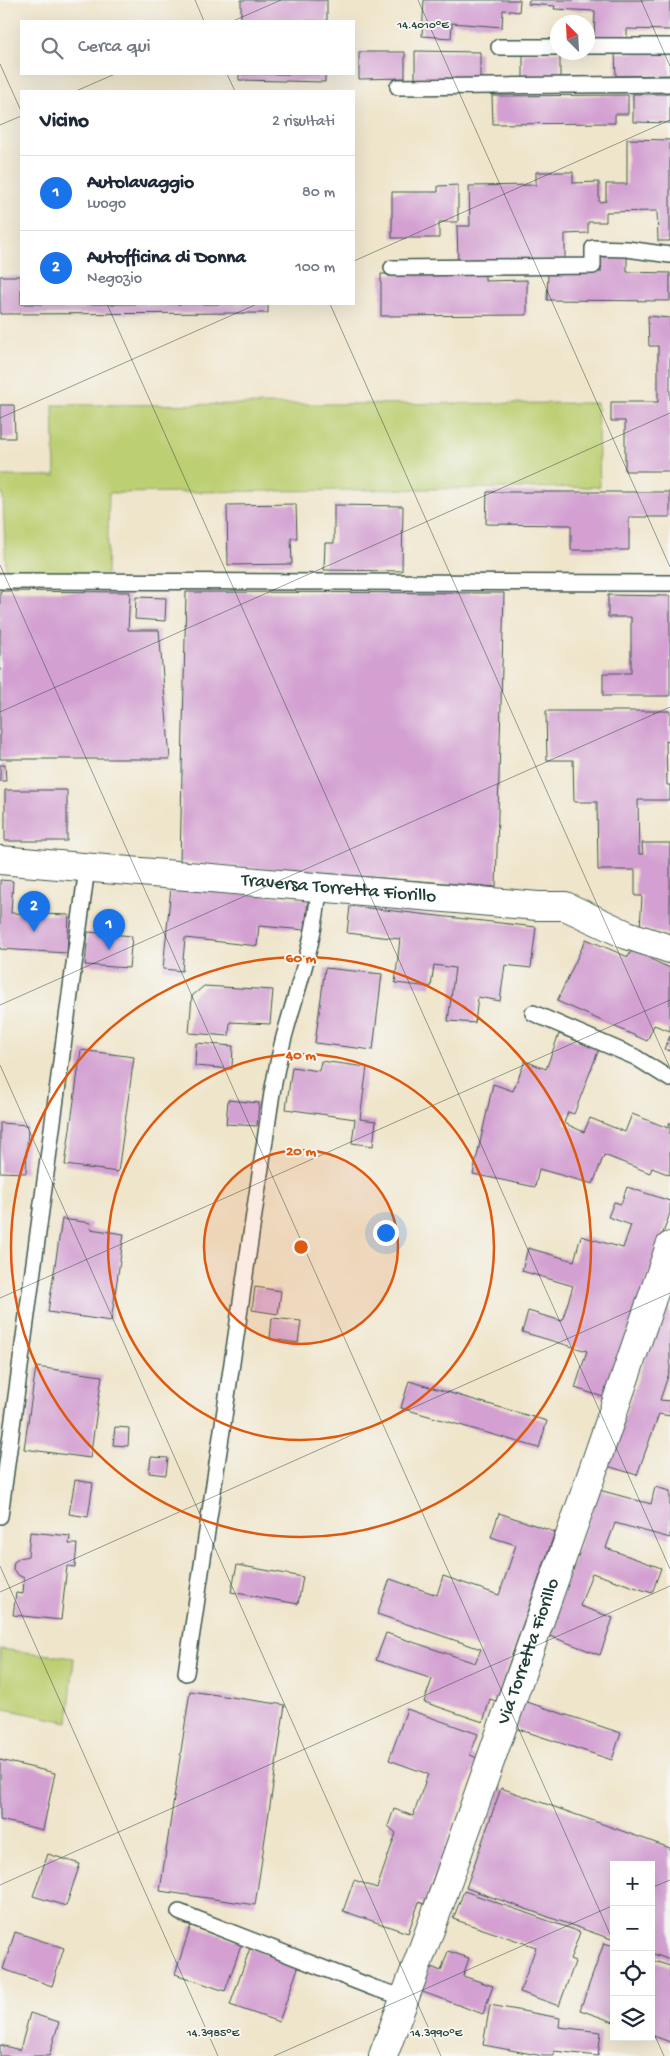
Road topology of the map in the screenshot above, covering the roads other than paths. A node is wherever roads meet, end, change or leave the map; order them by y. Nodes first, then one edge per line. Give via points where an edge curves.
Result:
1 (595, 46) edge
2 (670, 46) edge
3 (499, 47) dead end
4 (550, 47) edge
5 (670, 84) edge
6 (398, 87) dead end
7 (670, 254) edge
8 (392, 268) dead end
9 (0, 581) edge
10 (670, 583) edge
11 (0, 860) edge
12 (87, 868) junction
13 (319, 887) junction
14 (670, 949) edge
15 (533, 1013) dead end
16 (670, 1079) edge
17 (670, 1246) edge
18 (0, 1516) edge
19 (186, 1673) dead end
20 (179, 1912) dead end
21 (403, 1997) junction
22 (383, 2056) edge

1 - 2 lane
3 - 4 lane
5 - 6 lane
7 - 8 lane via 593,248 593,266
9 - 10 lane
11 - 12 street, Traversa Torretta Fiorillo
12 - 13 street, Traversa Torretta Fiorillo
12 - 18 lane
13 - 14 street, Traversa Torretta Fiorillo via 565,906 627,935
13 - 19 lane via 303,973 272,1093
15 - 16 lane via 635,1057
17 - 21 street, Via Torretta Fiorillo via 440,1903
20 - 21 lane
21 - 22 street, Via Torretta Fiorillo

